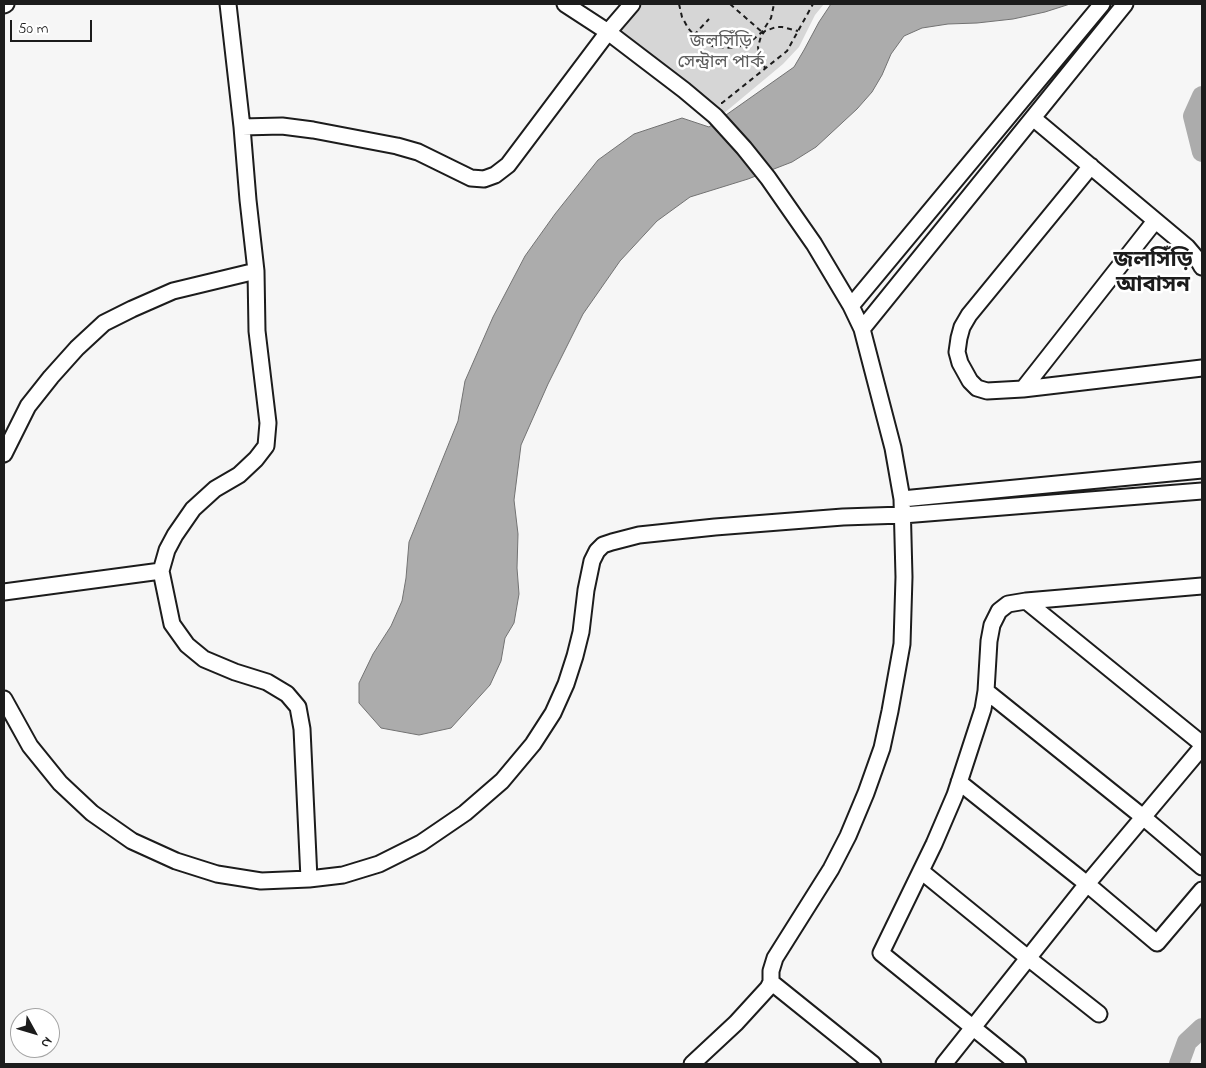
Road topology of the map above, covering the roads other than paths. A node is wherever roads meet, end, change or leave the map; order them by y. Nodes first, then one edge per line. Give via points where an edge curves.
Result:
1 (228, 4) edge
2 (565, 4) edge
3 (632, 4) edge
4 (1102, 4) edge
5 (1125, 4) edge
6 (608, 32) junction
7 (1033, 118) junction
8 (242, 127) junction
9 (1091, 166) junction
10 (1156, 221) junction
11 (1202, 267) edge
12 (256, 272) junction
13 (851, 306) junction
14 (862, 328) junction
15 (1202, 368) edge
16 (1023, 389) junction
17 (4, 454) edge
18 (1202, 470) edge
19 (1202, 491) edge
20 (902, 499) junction
21 (903, 515) junction
22 (161, 572) junction
23 (1202, 586) edge
24 (4, 592) edge
25 (1026, 600) junction
26 (986, 691) junction
27 (4, 699) edge
28 (1202, 745) edge
29 (959, 782) junction
30 (1143, 817) junction
31 (1202, 867) edge
32 (921, 871) junction
33 (309, 878) junction
34 (1087, 884) junction
35 (1202, 890) edge
36 (1028, 958) junction
37 (772, 982) junction
38 (1099, 1014) dead end
39 (973, 1027) junction
40 (692, 1064) edge
41 (873, 1064) edge
42 (944, 1064) edge
43 (1018, 1064) edge

1 - 8 street
2 - 6 street
3 - 6 street
4 - 13 street
5 - 7 street
6 - 8 street via 508,164 484,179 471,178 418,152 396,146 282,126
6 - 13 street via 684,90 718,109 814,244
7 - 9 street
7 - 14 street
8 - 12 street
9 - 10 street
9 - 16 street via 962,327 957,352 970,381 987,391
10 - 11 street via 1187,247
10 - 16 street
12 - 17 street via 173,291 104,323 50,377 28,406
12 - 22 street via 257,331 268,423 266,446 239,475 214,489 193,509 167,550
13 - 14 street
14 - 20 street via 893,448
15 - 16 street
18 - 20 street
19 - 21 street
20 - 21 street
21 - 33 street via 716,527 639,535 603,546 592,561 581,632 566,684 553,713 533,744 502,781 465,813 421,843 379,864 343,875
21 - 37 street via 902,644 882,748 848,836 774,958
22 - 24 street
22 - 33 street via 172,624 187,645 204,659 267,682 287,694 298,707 302,729
23 - 25 street
25 - 26 street via 1008,604 999,611 992,625
25 - 28 street
26 - 29 street
26 - 30 street
27 - 33 street via 30,746 60,783 92,813 132,841 176,861 217,874 261,881
28 - 30 street
29 - 32 street via 946,819
29 - 34 street
30 - 31 street
30 - 34 street
32 - 36 street
32 - 39 street via 881,953
34 - 35 street via 1157,943
34 - 36 street
36 - 38 street
36 - 39 street
37 - 40 street via 736,1023
37 - 41 street
39 - 42 street
39 - 43 street

